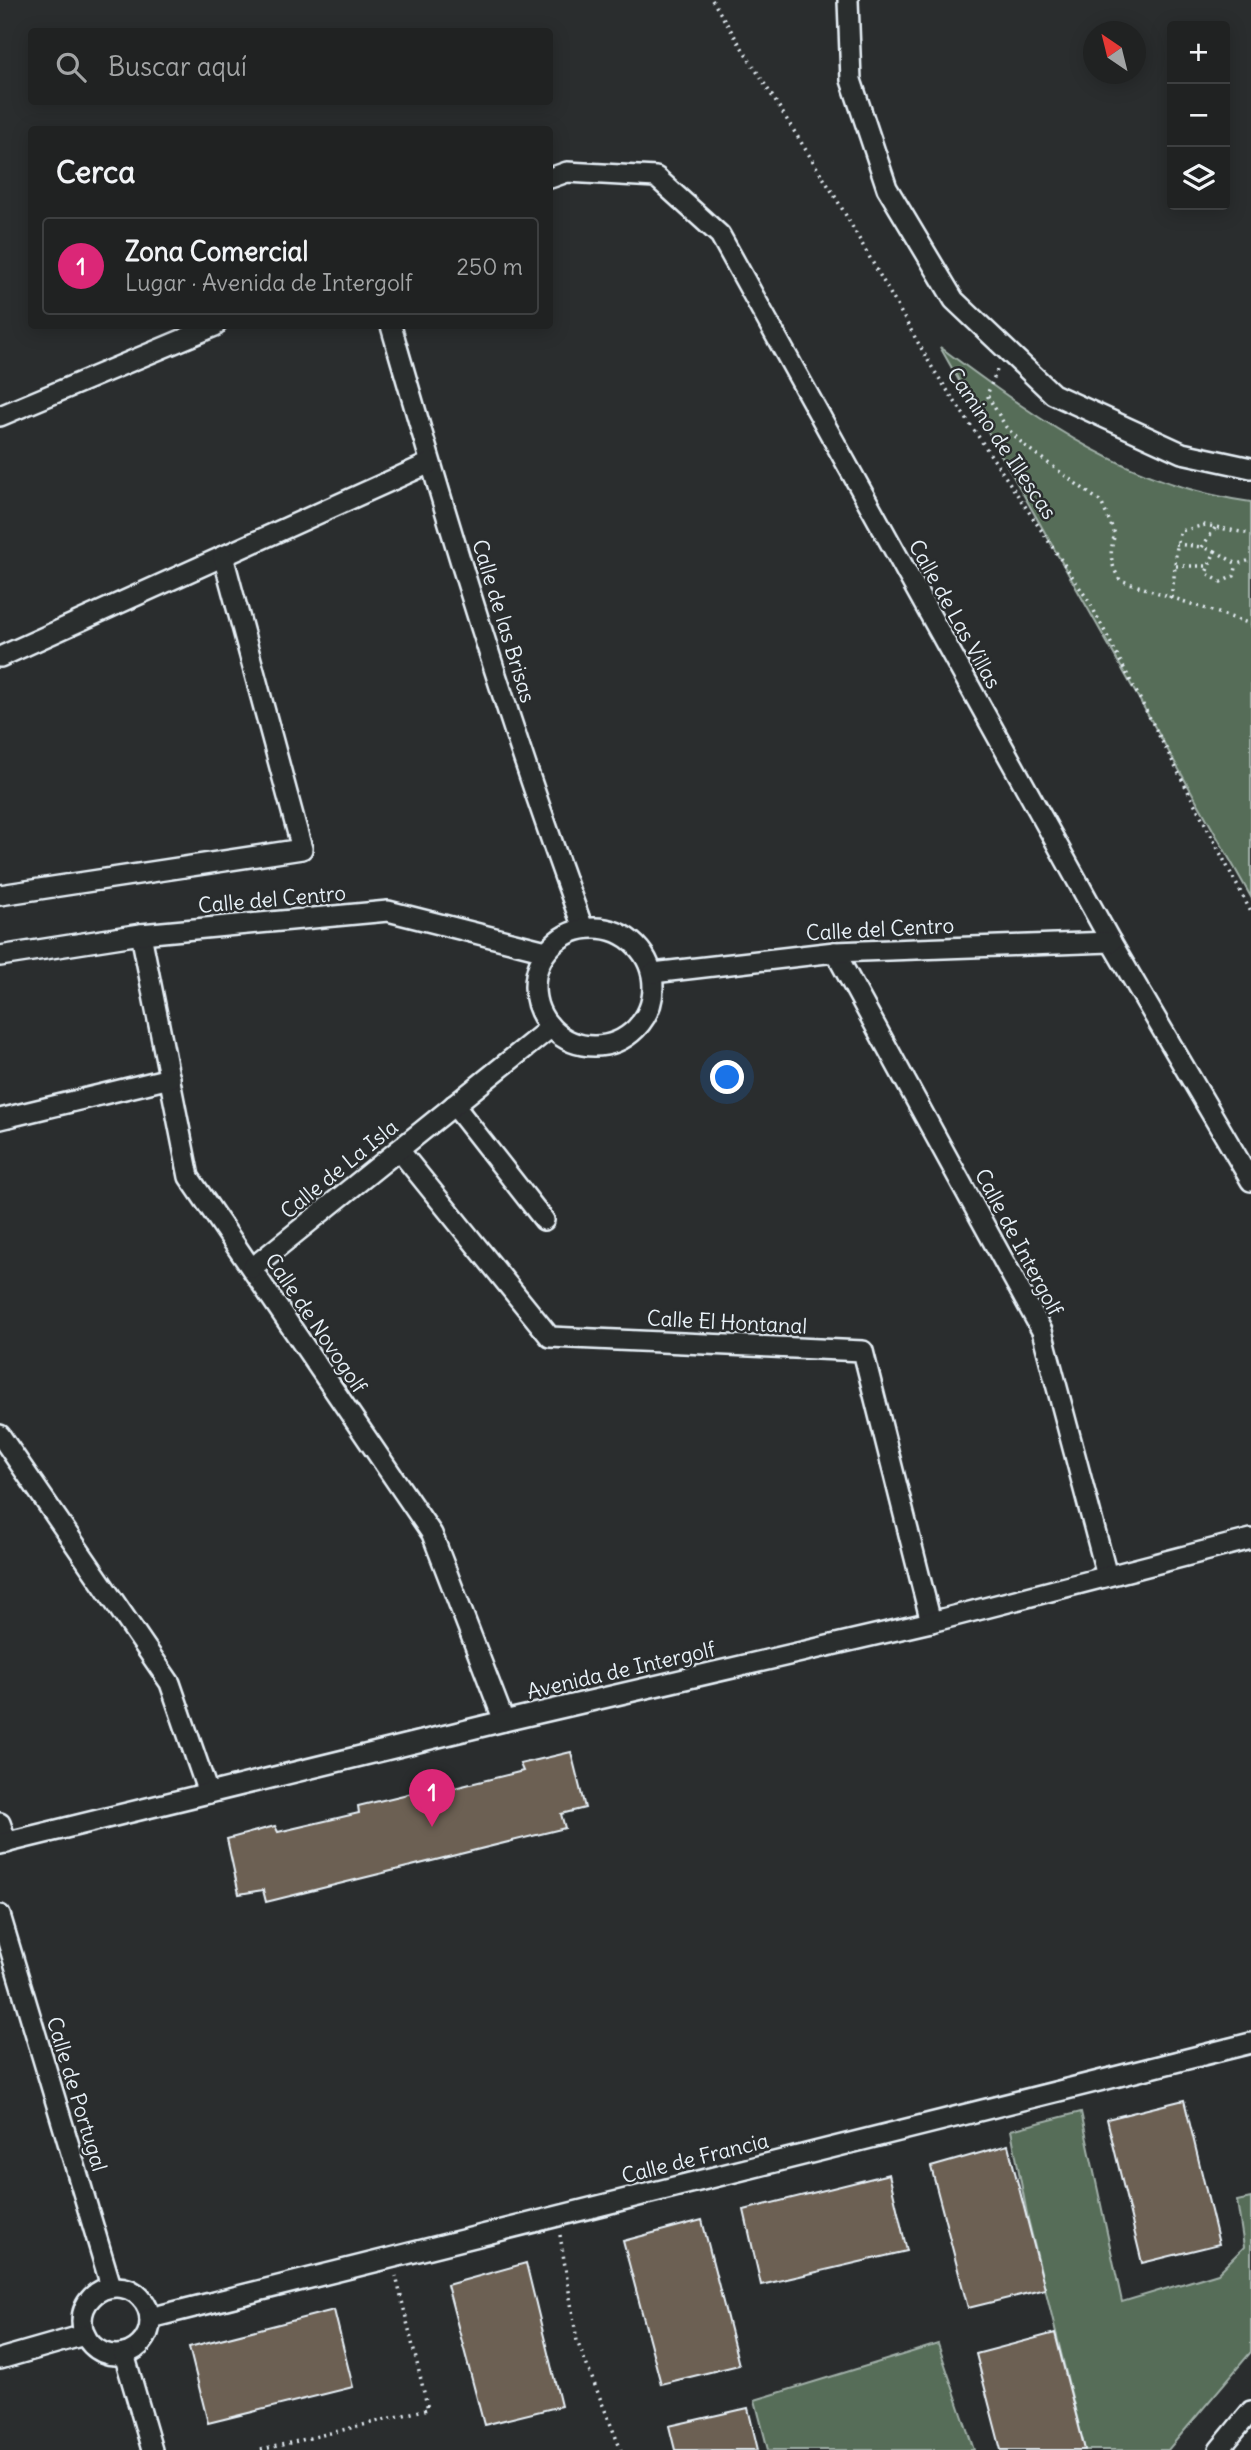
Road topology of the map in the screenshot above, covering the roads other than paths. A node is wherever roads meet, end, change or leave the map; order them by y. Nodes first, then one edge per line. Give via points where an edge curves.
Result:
1 (848, 0) edge
2 (553, 177) edge
3 (208, 329) edge
4 (392, 329) edge
5 (0, 416) edge
6 (430, 463) junction
7 (1251, 468) edge
8 (223, 556) junction
9 (0, 657) edge
10 (0, 895) edge
11 (583, 928) junction
12 (141, 934) junction
13 (1111, 942) junction
14 (546, 951) junction
15 (835, 952) junction
16 (0, 956) edge
17 (653, 974) junction
18 (550, 1028) junction
19 (170, 1079) junction
20 (454, 1105) junction
21 (0, 1119) edge
22 (399, 1150) junction
23 (1251, 1181) edge
24 (544, 1220) dead end
25 (252, 1268) junction
26 (0, 1435) edge
27 (1251, 1539) edge
28 (1107, 1576) junction
29 (931, 1622) junction
30 (504, 1721) junction
31 (208, 1793) junction
32 (0, 1823) edge
33 (3, 1844) edge
34 (0, 1915) edge
35 (1251, 2043) edge
36 (111, 2286) junction
37 (150, 2318) junction
38 (84, 2335) junction
39 (124, 2354) junction
40 (0, 2359) edge
41 (1251, 2411) edge
42 (152, 2450) edge
43 (1219, 2450) edge

1 - 7 street via 851,80 887,188 954,300 1052,394 1182,453
2 - 13 street, Calle de Las Villas via 567,172 656,177 720,235
3 - 5 street
4 - 6 street, Calle de las Brisas
6 - 8 street
6 - 11 street, Calle de las Brisas via 535,799
8 - 9 street
8 - 10 street via 302,849
11 - 14 street via 563,935
11 - 17 street via 623,934 639,947
12 - 14 street, Calle del Centro via 388,911
12 - 16 street, Calle del Centro
12 - 19 street, Calle de Novogolf
13 - 15 street, Calle del Centro
13 - 23 street, Calle de Las Villas
14 - 18 street via 534,990
15 - 17 street, Calle del Centro
15 - 28 street, Calle de Intergolf via 1042,1331
17 - 18 street via 647,1014 631,1034 612,1044 572,1042
18 - 20 street, Calle de La Isla
19 - 21 street
19 - 25 street, Calle de Novogolf via 189,1177
20 - 22 street, Calle de La Isla
20 - 24 street
22 - 25 street, Calle de La Isla
22 - 29 street, Calle El Hontanal via 550,1337 863,1351
25 - 30 street, Calle de Novogolf via 432,1534
26 - 31 street via 170,1683
27 - 28 street, Avenida de Intergolf
28 - 29 street, Avenida de Intergolf
29 - 30 street, Avenida de Intergolf
30 - 31 street, Avenida de Intergolf
31 - 33 street, Avenida de Intergolf
32 - 33 street
34 - 36 street, Calle de Portugal
35 - 37 street, Calle de Francia
36 - 37 street via 123,2286 140,2296
36 - 38 street via 87,2301 82,2311
37 - 39 street via 141,2344
38 - 39 street via 105,2354
38 - 40 street
39 - 42 street
41 - 43 street

